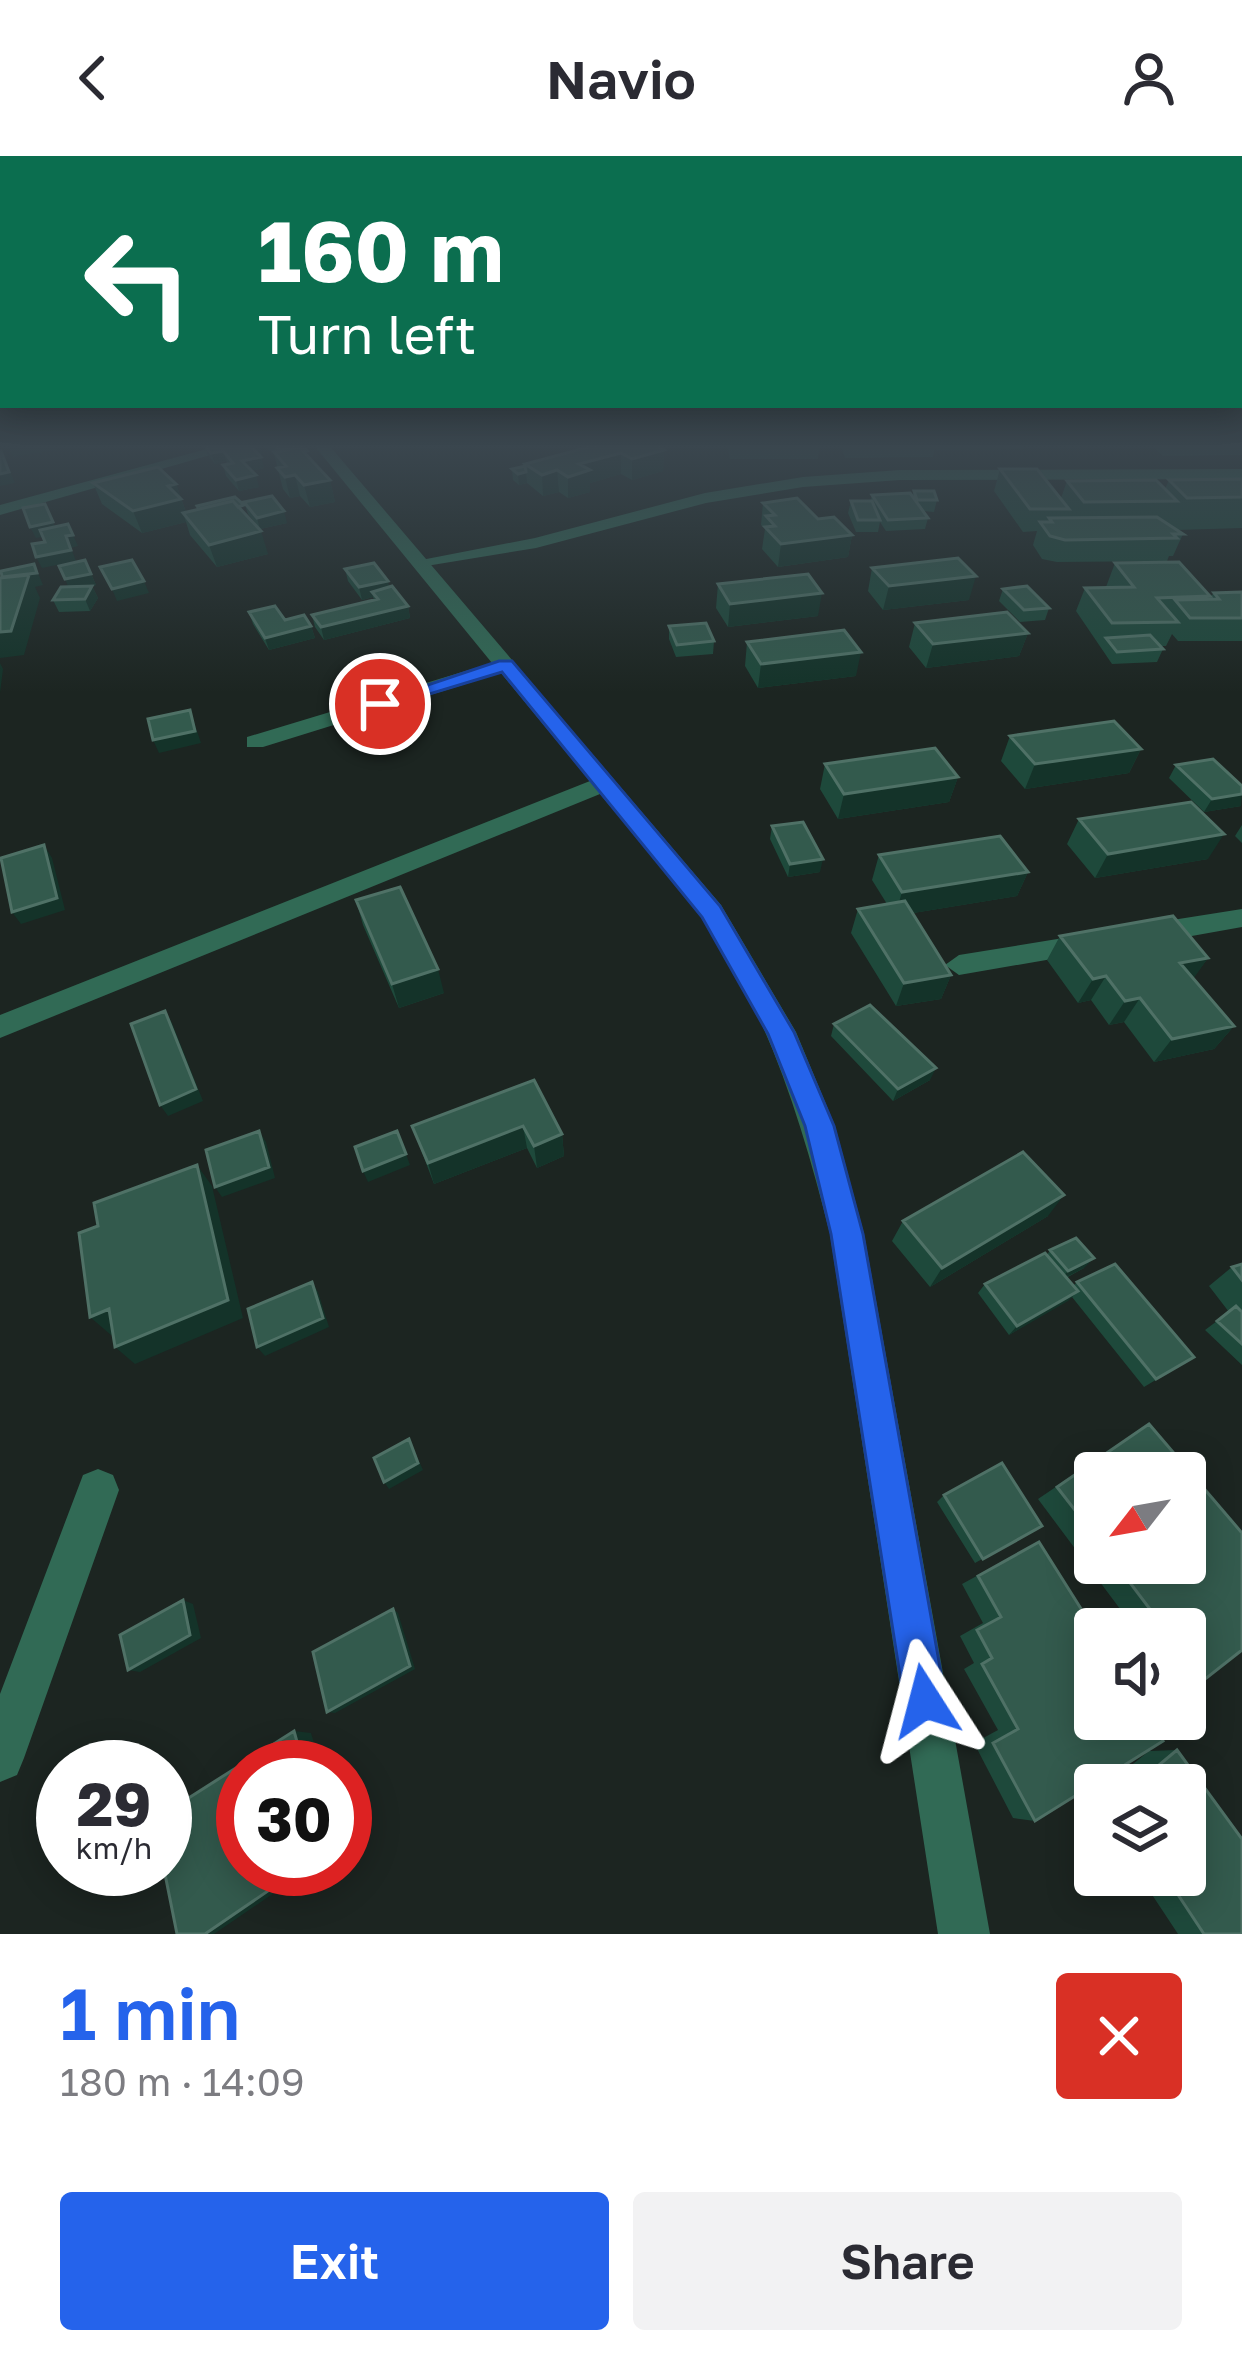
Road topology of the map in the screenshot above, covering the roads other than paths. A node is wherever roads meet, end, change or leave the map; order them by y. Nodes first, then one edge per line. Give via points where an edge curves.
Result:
1 (390, 527) edge
2 (599, 527) edge
3 (420, 562) junction
4 (506, 665) junction
5 (255, 742) dead end
6 (604, 784) junction
7 (1242, 918) edge
8 (959, 965) dead end
9 (0, 1027) edge
10 (98, 1490) dead end
11 (0, 1758) edge
12 (964, 1934) edge

1 - 3 street
2 - 3 street
3 - 4 street
4 - 5 street
4 - 6 street
6 - 9 street
6 - 12 street via 712,912 781,1032 819,1126 847,1234
7 - 8 street
10 - 11 street

